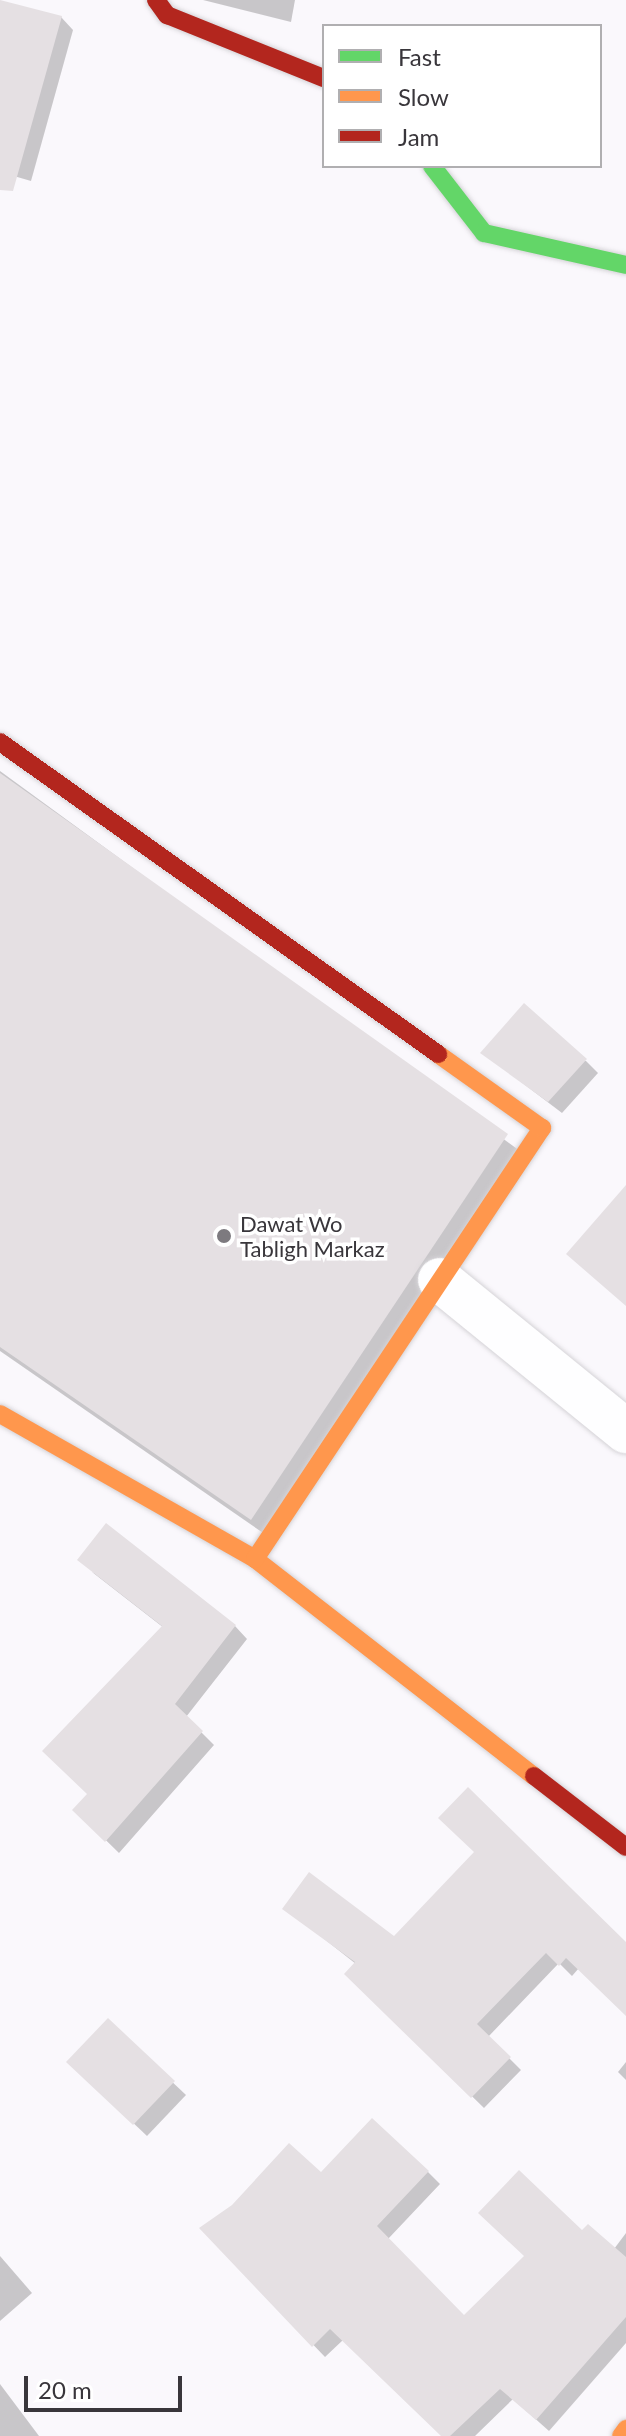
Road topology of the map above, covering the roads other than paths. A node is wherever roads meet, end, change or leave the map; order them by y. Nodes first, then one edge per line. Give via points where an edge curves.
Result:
1 (156, 0) edge
2 (322, 77) edge
3 (434, 168) edge
4 (626, 265) edge
5 (0, 742) edge
6 (440, 1280) junction
7 (0, 1414) edge
8 (626, 1431) edge
9 (255, 1559) junction
10 (626, 1847) edge
11 (626, 2429) edge
12 (621, 2436) edge

1 - 2 street via 167,15
3 - 4 street via 484,233
5 - 6 street via 542,1128
6 - 8 street
6 - 9 street
7 - 9 street
9 - 10 street
11 - 12 street

